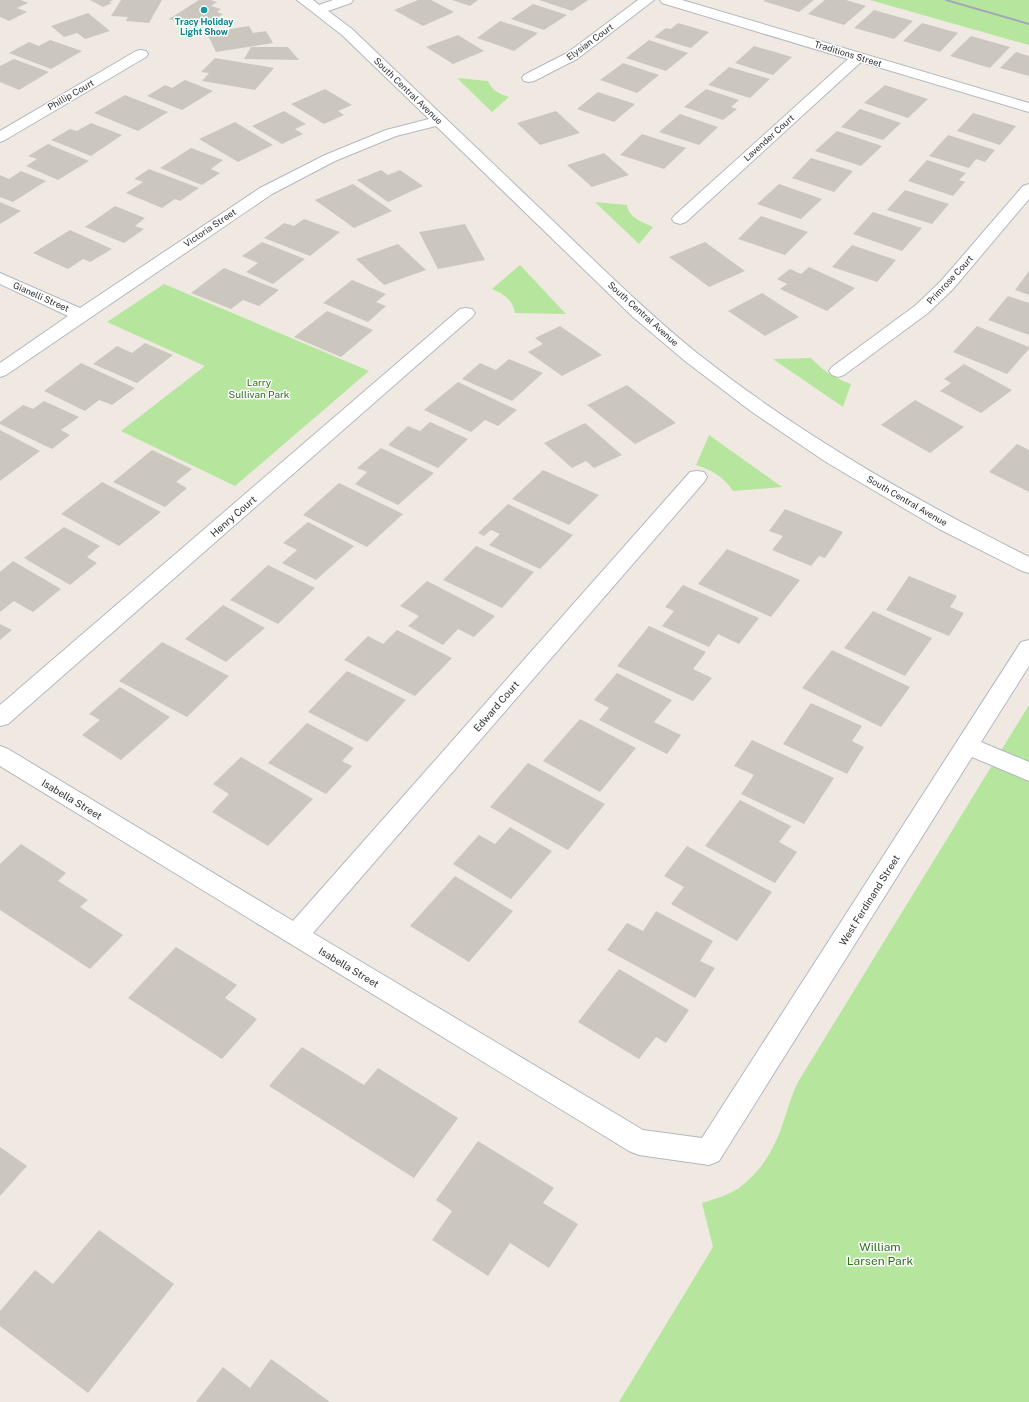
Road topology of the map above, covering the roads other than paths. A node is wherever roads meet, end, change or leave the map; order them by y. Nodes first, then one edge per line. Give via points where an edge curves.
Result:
1 (346, 0) edge
2 (647, 0) edge
3 (667, 0) edge
4 (311, 5) edge
5 (141, 54) dead end
6 (858, 57) junction
7 (528, 78) dead end
8 (1029, 108) edge
9 (439, 120) junction
10 (0, 137) edge
11 (1029, 189) edge
12 (680, 220) dead end
13 (0, 278) edge
14 (466, 313) dead end
15 (81, 315) junction
16 (0, 371) edge
17 (838, 371) dead end
18 (697, 477) dead end
19 (1029, 566) edge
20 (1029, 648) edge
21 (0, 718) edge
22 (967, 745) junction
23 (0, 754) edge
24 (1029, 772) edge
25 (296, 935) junction
26 (709, 1152) joint

1 - 4 street
2 - 7 street, Elysian Court via 572,56
3 - 6 street, Traditions Street
4 - 9 street, South Central Avenue via 347,32
5 - 10 street, Phillip Court
6 - 8 street, Traditions Street
6 - 12 street, Lavender Court
9 - 15 street, Victoria Street via 391,133 330,158 266,191
9 - 19 street, South Central Avenue via 639,312 691,357 758,408 833,458 946,524
11 - 17 street, Primrose Court via 942,290 922,309
13 - 15 street, Gianelli Street
14 - 21 street, Henry Court
15 - 16 street, Victoria Street
18 - 25 street, Edward Court
20 - 22 street, West Ferdinand Street
22 - 24 street
22 - 26 street, West Ferdinand Street
23 - 25 street, Isabella Street
25 - 26 street, Isabella Street via 639,1142

